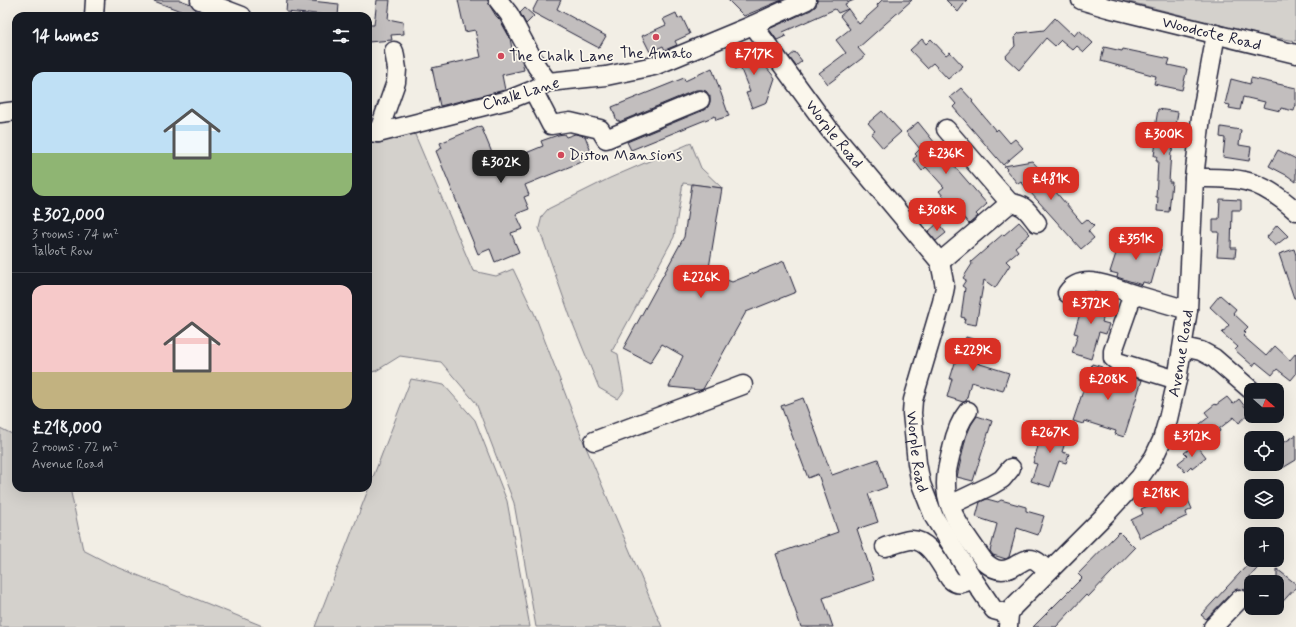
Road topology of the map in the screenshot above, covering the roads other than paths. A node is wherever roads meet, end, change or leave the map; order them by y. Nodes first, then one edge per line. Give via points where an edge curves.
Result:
1 (95, 0) edge
2 (200, 0) edge
3 (498, 0) edge
4 (807, 0) edge
5 (1086, 1) edge
6 (94, 12) edge
7 (232, 12) edge
8 (754, 25) junction
9 (1216, 34) junction
10 (394, 51) dead end
11 (1296, 54) edge
12 (541, 86) junction
13 (700, 100) dead end
14 (12, 111) edge
15 (0, 113) edge
16 (946, 129) dead end
17 (373, 133) edge
18 (1194, 178) junction
19 (1010, 203) junction
20 (1296, 211) edge
21 (1037, 223) dead end
22 (940, 262) junction
23 (1067, 293) dead end
24 (1133, 294) junction
25 (1188, 310) junction
26 (1183, 347) junction
27 (1177, 380) junction
28 (1244, 384) edge
29 (743, 385) dead end
30 (968, 411) dead end
31 (594, 441) dead end
32 (1011, 468) dead end
33 (950, 505) junction
34 (885, 547) dead end
35 (1048, 571) junction
36 (972, 579) junction
37 (1240, 599) dead end
38 (1009, 620) edge
39 (1213, 627) edge

1 - 6 street
2 - 7 street
3 - 12 street via 509,14 537,67
4 - 8 street, Chalk Lane
5 - 9 street, Woodcote Road
8 - 12 street, Chalk Lane via 654,66
8 - 22 street, Worple Road via 828,129
9 - 11 street, Woodcote Road
9 - 18 street, Avenue Road via 1201,117
10 - 17 street via 396,82
12 - 13 street via 551,125 570,122 600,129 606,139
12 - 17 street, Chalk Lane via 508,100
14 - 15 street
16 - 19 street
18 - 20 street via 1245,181 1281,198
18 - 25 street, Avenue Road
19 - 21 street via 1023,206
19 - 22 street
22 - 36 street, Worple Road via 945,287 913,400 912,413 921,484 934,517
23 - 24 street via 1075,285 1088,282
24 - 25 street
24 - 27 street via 1113,351 1113,358 1127,366
25 - 26 street, Avenue Road
26 - 27 street, Avenue Road
26 - 28 street via 1201,351 1214,358
27 - 35 street, Avenue Road via 1162,440 1146,470
29 - 31 street
30 - 33 street via 961,419 956,432 949,461 946,486
32 - 33 street via 1002,479
33 - 35 street via 958,523 989,566 1002,571 1030,559 1036,560
34 - 36 street via 916,540 930,550 954,583 959,584
35 - 38 street, Avenue Road via 1013,607
36 - 38 street, Worple Road via 994,610
37 - 39 street

